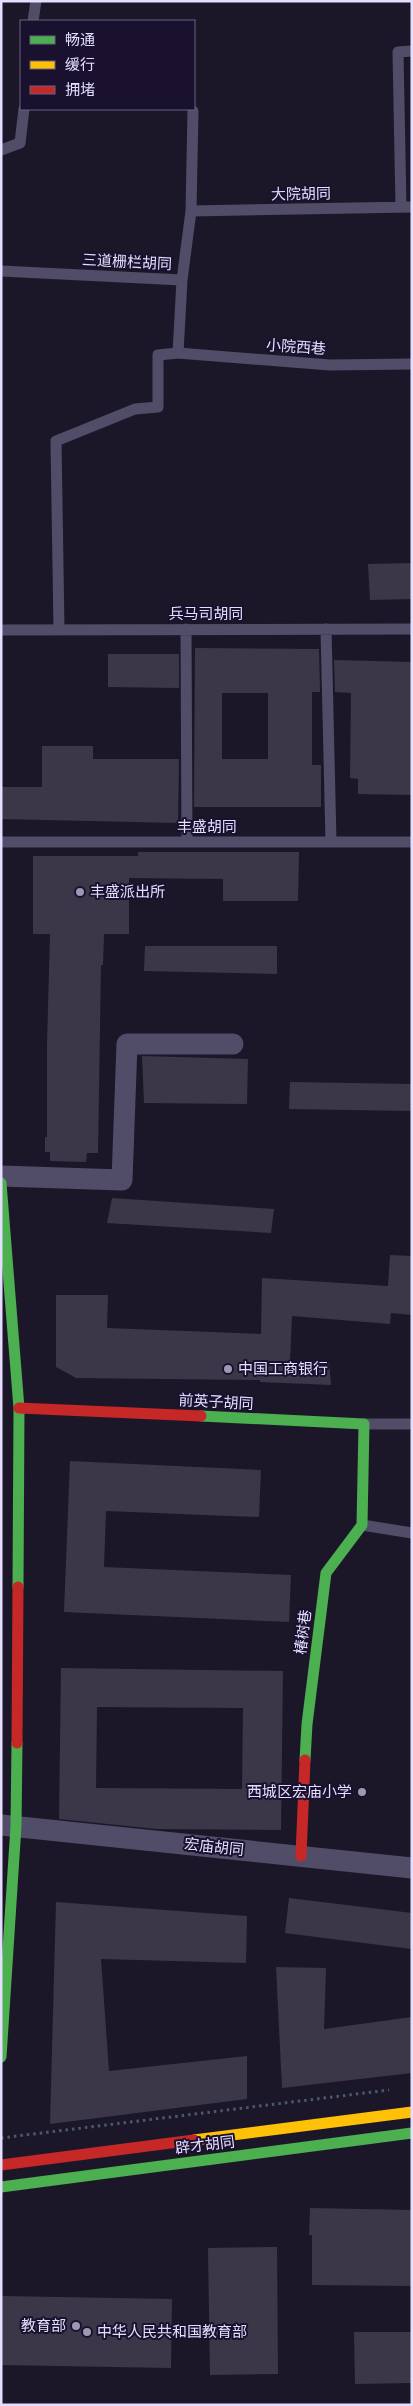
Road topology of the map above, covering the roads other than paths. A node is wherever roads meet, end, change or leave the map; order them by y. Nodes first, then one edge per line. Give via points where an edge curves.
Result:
1 (36, 1) edge
2 (34, 20) edge
3 (412, 51) edge
4 (24, 110) edge
5 (193, 111) dead end
6 (1, 150) edge
7 (406, 207) edge
8 (190, 211) junction
9 (1, 271) edge
10 (182, 280) junction
11 (178, 353) junction
12 (412, 364) edge
13 (412, 628) edge
14 (59, 629) junction
15 (186, 629) junction
16 (326, 629) junction
17 (1, 630) edge
18 (1, 842) edge
19 (187, 842) junction
20 (331, 842) junction
21 (412, 842) edge
22 (233, 1044) dead end
23 (1, 1176) edge
24 (1, 1183) edge
25 (19, 1408) junction
26 (364, 1424) junction
27 (412, 1424) edge
28 (9, 1498) edge
29 (362, 1525) junction
30 (412, 1533) edge
31 (9, 1826) edge
32 (302, 1856) junction
33 (412, 1868) edge
34 (1, 2057) edge
35 (412, 2112) edge
36 (412, 2133) edge
37 (1, 2165) edge
38 (1, 2187) edge

1 - 2 lane
3 - 7 lane via 398,52
4 - 6 lane via 20,143
5 - 8 lane, 三道栅栏胡同
7 - 8 lane, 大院胡同
8 - 10 lane, 三道栅栏胡同
9 - 10 lane, 三道栅栏胡同
10 - 11 lane
11 - 12 lane, 小院西巷 via 330,364
11 - 14 lane via 158,354 158,407 135,409 56,441
13 - 16 lane, 兵马司胡同
14 - 15 lane, 兵马司胡同
14 - 17 lane, 兵马司胡同
15 - 16 lane, 兵马司胡同
15 - 19 lane
16 - 20 lane
18 - 19 lane, 丰盛胡同
19 - 20 lane, 丰盛胡同
20 - 21 lane, 丰盛胡同
22 - 23 street via 127,1044 122,1180
24 - 25 street
25 - 26 street, 前英子胡同
25 - 28 street
26 - 27 lane, 前英子胡同
26 - 29 street
28 - 31 street
29 - 30 lane
29 - 32 street, 椿树巷 via 326,1573 307,1724
31 - 32 street, 宏庙胡同
31 - 34 street
32 - 33 street, 宏庙胡同
35 - 37 street, 辟才胡同
36 - 38 street, 辟才胡同

